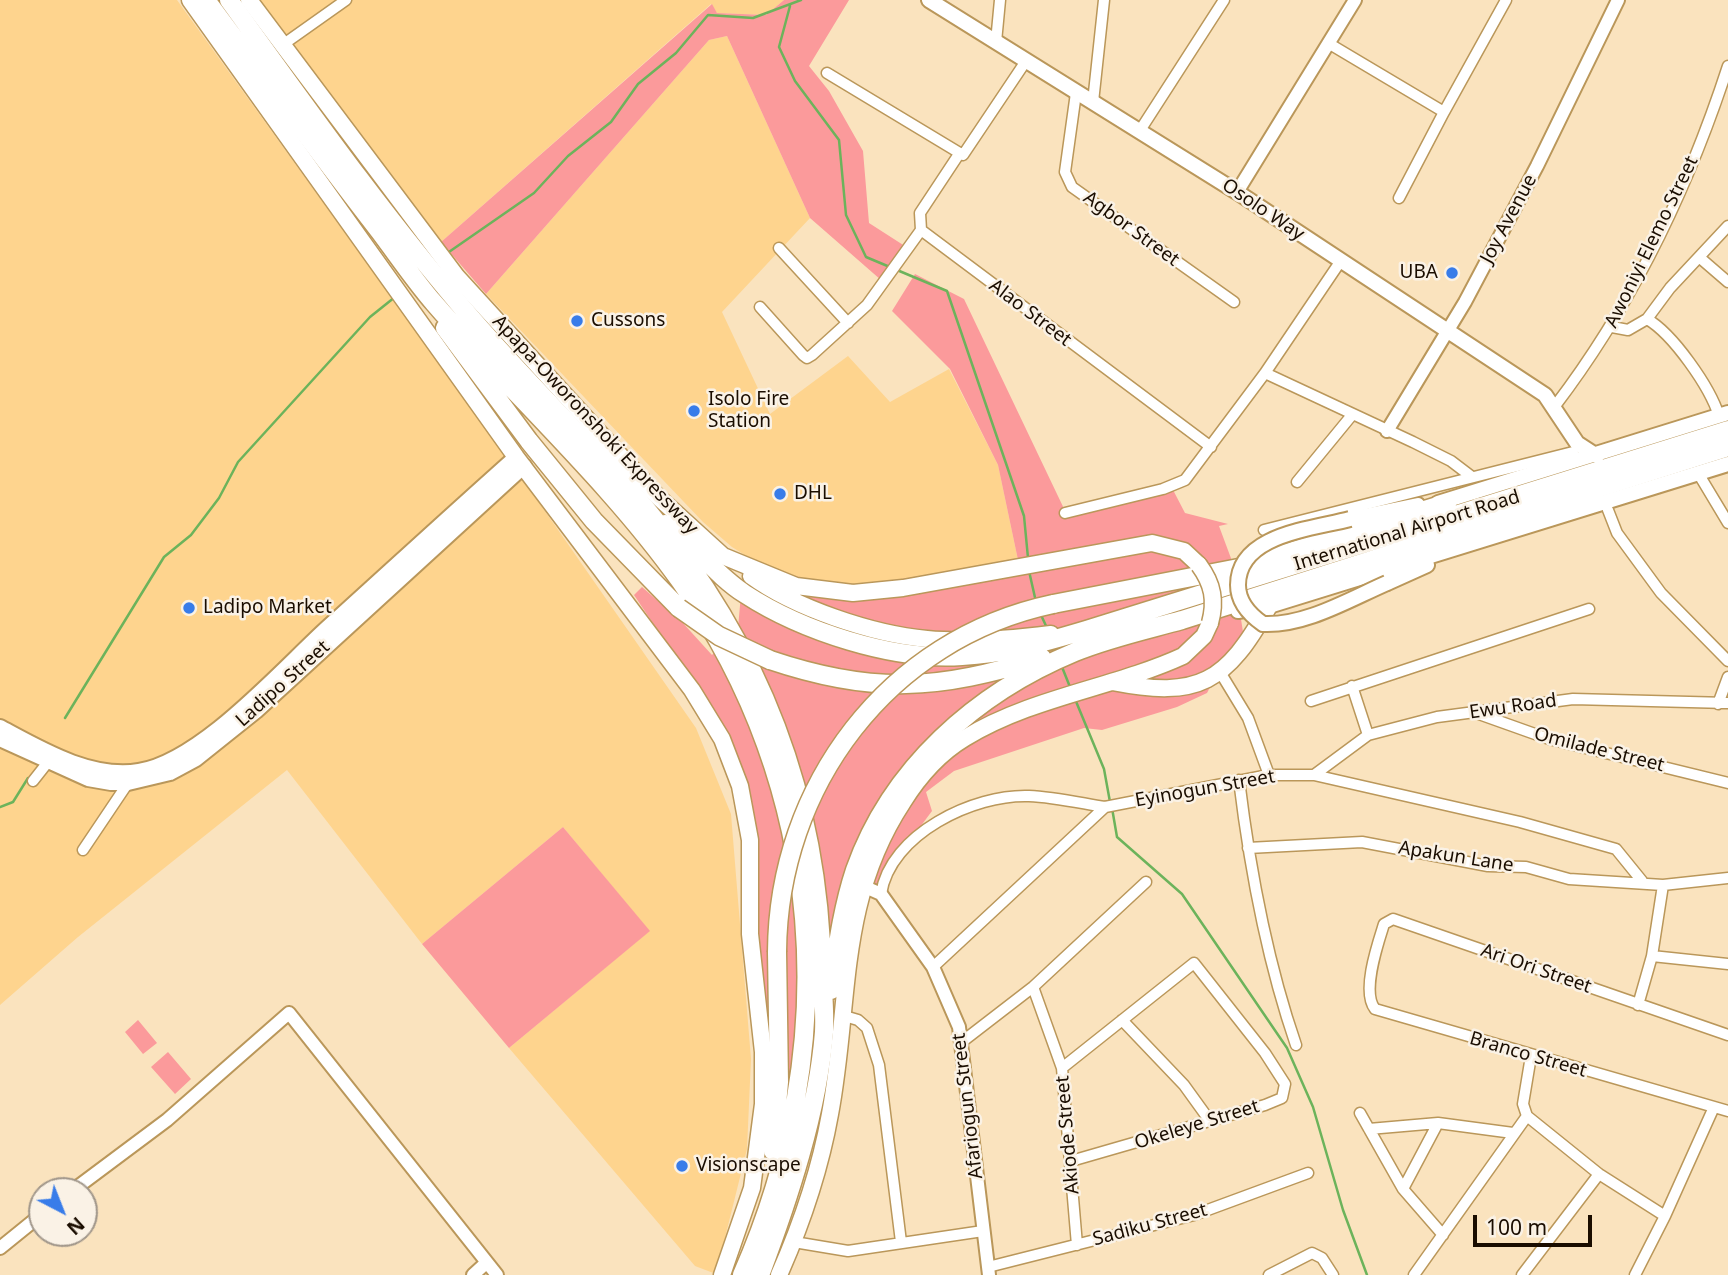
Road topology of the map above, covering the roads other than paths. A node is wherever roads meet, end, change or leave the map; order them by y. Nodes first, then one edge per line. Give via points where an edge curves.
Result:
1 (190, 0) edge
2 (206, 0) edge
3 (229, 0) edge
4 (249, 0) edge
5 (345, 0) edge
6 (929, 0) edge
7 (1000, 0) edge
8 (1104, 0) edge
9 (1224, 0) edge
10 (1355, 0) edge
11 (1506, 0) edge
12 (1618, 0) edge
13 (996, 42) junction
14 (1328, 43) junction
15 (281, 46) junction
16 (1026, 61) junction
17 (1728, 66) edge
18 (827, 73) dead end
19 (1076, 93) junction
20 (1093, 102) junction
21 (1444, 112) junction
22 (1139, 132) junction
23 (959, 154) junction
24 (1237, 192) junction
25 (1399, 198) dead end
26 (1728, 226) edge
27 (921, 230) junction
28 (779, 248) dead end
29 (418, 254) junction
30 (1699, 257) junction
31 (1340, 262) junction
32 (1728, 282) edge
33 (444, 288) junction
34 (1234, 302) dead end
35 (760, 307) dead end
36 (1647, 319) junction
37 (848, 324) junction
38 (1612, 327) junction
39 (1448, 331) junction
40 (1265, 373) junction
41 (1555, 406) junction
42 (1352, 415) junction
43 (1725, 420) edge
44 (1387, 431) junction
45 (1211, 447) junction
46 (1728, 447) edge
47 (1573, 453) junction
48 (1597, 456) junction
49 (520, 462) junction
50 (1728, 464) edge
51 (1698, 473) junction
52 (1472, 477) junction
53 (1297, 482) dead end
54 (1447, 503) junction
55 (1608, 510) dead end
56 (648, 512) junction
57 (1065, 513) dead end
58 (1728, 523) edge
59 (1409, 529) junction
60 (1264, 530) dead end
61 (1488, 539) junction
62 (1357, 547) junction
63 (723, 556) junction
64 (1249, 565) junction
65 (1269, 606) junction
66 (1588, 609) dead end
67 (1182, 620) junction
68 (1077, 640) junction
69 (1044, 650) junction
70 (1728, 661) edge
71 (1220, 672) junction
72 (1728, 677) edge
73 (1110, 681) junction
74 (1352, 687) junction
75 (1311, 701) dead end
76 (1723, 704) edge
77 (1473, 712) junction
78 (0, 727) edge
79 (1368, 735) junction
80 (0, 739) edge
81 (48, 762) junction
82 (1269, 775) junction
83 (1314, 775) junction
84 (1239, 780) junction
85 (33, 781) dead end
86 (128, 783) junction
87 (1728, 783) edge
88 (1105, 807) junction
89 (1248, 848) junction
90 (83, 850) dead end
91 (1728, 878) edge
92 (1642, 881) junction
93 (1146, 882) dead end
94 (1663, 884) junction
95 (863, 886) junction
96 (881, 894) junction
97 (1652, 956) junction
98 (1372, 964) joint
99 (1728, 964) edge
100 (933, 967) junction
101 (1033, 988) junction
102 (1638, 1005) junction
103 (841, 1015) junction
104 (1122, 1020) junction
105 (824, 1032) junction
106 (1728, 1035) edge
107 (963, 1041) junction
108 (1297, 1045) dead end
109 (1531, 1056) junction
110 (1062, 1068) junction
111 (1714, 1107) junction
112 (1728, 1111) edge
113 (1360, 1112) dead end
114 (1527, 1116) junction
115 (1210, 1121) junction
116 (1438, 1123) junction
117 (1369, 1129) junction
118 (1513, 1133) junction
119 (1072, 1161) junction
120 (1308, 1173) dead end
121 (1599, 1174) junction
122 (91, 1177) edge
123 (1403, 1189) junction
124 (1665, 1216) junction
125 (28, 1225) edge
126 (983, 1231) junction
127 (1443, 1235) junction
128 (794, 1241) junction
129 (901, 1242) junction
130 (1077, 1245) junction
131 (0, 1248) edge
132 (485, 1264) junction
133 (988, 1271) edge
134 (749, 1272) edge
135 (473, 1275) edge
136 (497, 1275) edge
137 (722, 1275) edge
138 (779, 1275) edge
139 (1269, 1275) edge
140 (1333, 1275) edge
141 (1415, 1275) edge
142 (1522, 1275) edge
143 (1635, 1275) edge

1 - 49 main road
2 - 29 highway, Apapa-Oworonshoki Expressway
3 - 29 highway, Apapa-Oworonshoki Expressway
4 - 15 main road, Apapa-Oworonshoki Expressway
5 - 15 street
6 - 13 main road, Osolo Way
7 - 13 street
8 - 20 street
9 - 22 street
10 - 14 street
11 - 21 street
12 - 39 street, Joy Avenue via 1537,166
13 - 16 main road, Osolo Way
14 - 21 street
14 - 24 street
15 - 29 main road, Apapa-Oworonshoki Expressway
16 - 19 main road, Osolo Way
16 - 23 street via 967,152
17 - 38 street, Awoniyi Elemo Street via 1677,196
18 - 23 street
19 - 20 main road, Osolo Way
19 - 34 street, Agbor Street via 1065,172 1072,187
20 - 22 main road, Osolo Way
21 - 25 street
22 - 24 main road, Osolo Way
23 - 27 street via 920,213
24 - 31 main road, Osolo Way
26 - 30 street
27 - 37 street
27 - 45 street, Alao Street
28 - 37 street
29 - 33 highway, Apapa-Oworonshoki Expressway
29 - 33 main road, Apapa-Oworonshoki Expressway
30 - 32 street
30 - 36 street
31 - 39 main road, Osolo Way
31 - 40 street
33 - 56 highway, Apapa-Oworonshoki Expressway
33 - 63 main road, Apapa-Oworonshoki Expressway
33 - 69 highway, bridge via 443,325 529,442 594,521 679,608 719,636 820,677 861,684 957,681
33 - 134 highway, Apapa-Oworonshoki Expressway via 542,419 671,569 726,651 771,752 803,889 808,1010 791,1119
35 - 37 street via 807,358
36 - 38 street via 1628,330
36 - 43 street via 1683,355
38 - 41 street, Awoniyi Elemo Street
39 - 41 main road, Osolo Way
39 - 44 street, Joy Avenue
40 - 42 street
40 - 45 street
41 - 47 main road, Osolo Way
42 - 44 street
42 - 53 street
43 - 48 main road, International Airport Road
43 - 59 highway, International Airport Road
44 - 52 street via 1451,461
45 - 57 street via 1178,484
46 - 67 highway, International Airport Road
47 - 48 main road, Osolo Way
47 - 48 main road, International Airport Road
47 - 52 street
47 - 54 main road, International Airport Road
49 - 78 main road, Ladipo Street via 247,704 166,764 139,771 89,768
49 - 86 main road, Ladipo Street via 256,711 196,759 170,773
49 - 137 main road via 710,717 732,761 745,807 763,1104 752,1188
50 - 51 main road, International Airport Road
51 - 58 street
51 - 61 main road, International Airport Road
52 - 60 street
54 - 59 highway
54 - 61 main road, International Airport Road, bridge via 1420,504 1272,540 1245,558 1238,575 1245,608 1263,624 1296,621
54 - 64 highway
55 - 70 street via 1617,533 1661,593
56 - 69 highway via 677,532 743,593 810,627 864,644 933,656
56 - 105 highway, Apapa-Oworonshoki Expressway via 724,621 788,756 819,892
59 - 62 highway, International Airport Road
61 - 65 main road, International Airport Road
62 - 64 highway
62 - 68 highway, International Airport Road
63 - 69 main road via 772,591 860,624 925,639
63 - 73 main road, Apapa-Oworonshoki Expressway, bridge via 796,586 853,593 1152,543 1184,551 1209,579 1213,595 1204,636 1183,656
64 - 134 highway, bridge via 1004,617 933,653 885,692 849,733 818,779 794,838 780,898 775,1137
65 - 67 main road, International Airport Road
65 - 71 main road
66 - 74 street
67 - 68 highway, International Airport Road
68 - 69 highway
69 - 105 highway via 938,740 903,780 877,821 852,883
71 - 73 main road via 1185,688 1154,690
71 - 82 street via 1248,718
72 - 76 street
73 - 95 main road, Apapa-Oworonshoki Expressway via 993,722 934,763 893,817
74 - 75 street
74 - 79 street
76 - 77 street, Ewu Road via 1592,698
77 - 79 street, Ewu Road
77 - 87 street, Omilade Street via 1549,738
79 - 83 street, Ewu Road
80 - 81 main road, Ladipo Street
81 - 85 street
81 - 86 main road, Ladipo Street via 88,779
82 - 83 street, Eyinogun Street
82 - 84 street, Eyinogun Street
83 - 92 street, Eyinogun Street via 1616,849
84 - 88 street, Eyinogun Street
84 - 89 street
86 - 90 street
88 - 96 street via 1028,796 961,811 919,834 886,877
88 - 100 street, Eyinogun Street
89 - 92 street, Apakun Lane via 1362,842 1488,866 1525,867 1569,879
89 - 108 street via 1277,986
91 - 94 street, Apakun Lane
92 - 94 street, Apakun Lane
93 - 101 street
94 - 97 street
95 - 96 street
95 - 103 main road, Apapa-Oworonshoki Expressway
96 - 100 street, Afariogun Street
97 - 99 street
97 - 102 street
98 - 102 street, Ari Ori Street via 1384,923 1393,919
98 - 109 street, Branco Street via 1370,1003 1374,1009
100 - 107 street, Afariogun Street
101 - 107 street
101 - 110 street, Akiode Street
102 - 106 street, Ari Ori Street
103 - 128 main road, Apapa-Oworonshoki Expressway via 831,1111 817,1174
103 - 129 street via 867,1028 879,1065
104 - 110 street, Okeleye Street
104 - 115 street via 1184,1085
104 - 115 street, Okeleye Street via 1190,964 1197,964 1285,1084 1282,1098
105 - 134 highway, Apapa-Oworonshoki Expressway via 806,1133 782,1217
107 - 126 street, Afariogun Street
109 - 111 street, Branco Street
109 - 114 street via 1523,1104
110 - 119 street, Akiode Street
111 - 112 street, Branco Street
111 - 124 street
113 - 117 street
114 - 118 street
114 - 121 street
115 - 119 street, Okeleye Street
116 - 117 street
116 - 118 street
116 - 123 street
117 - 123 street
118 - 127 street
119 - 130 street, Akiode Street
120 - 130 street, Sadiku Street via 1194,1214
121 - 124 street
121 - 142 street
122 - 132 street via 167,1120 289,1013
123 - 127 street
124 - 143 street
125 - 131 street
126 - 129 street
126 - 133 street, Afariogun Street
127 - 141 street
128 - 129 street via 848,1251
128 - 138 main road, Apapa-Oworonshoki Expressway
130 - 133 street, Sadiku Street
132 - 135 street
132 - 136 street
139 - 140 street via 1312,1253 1322,1258

